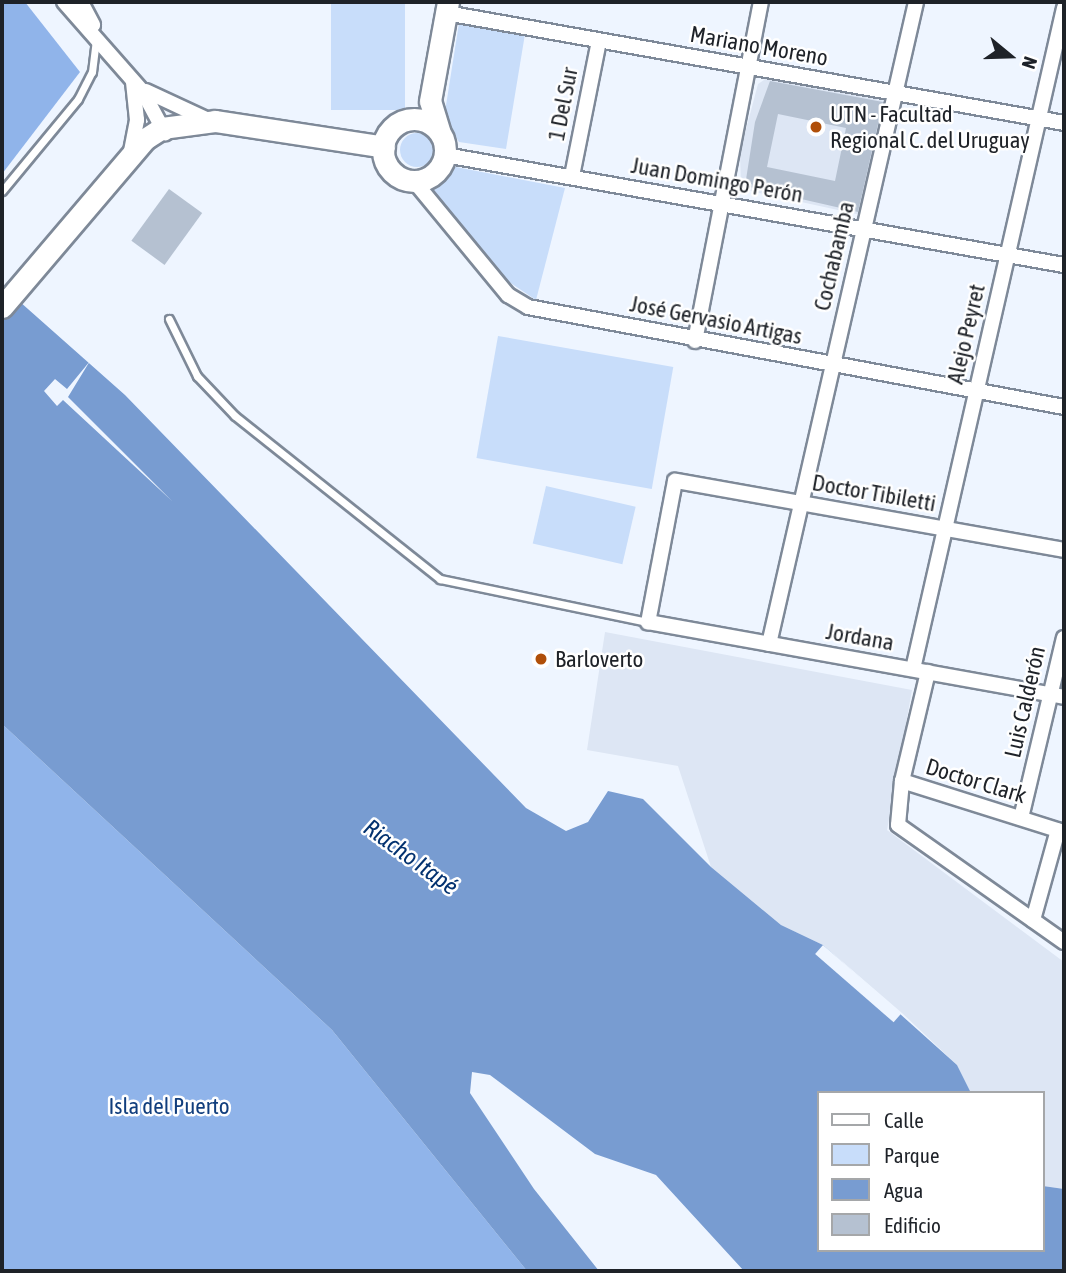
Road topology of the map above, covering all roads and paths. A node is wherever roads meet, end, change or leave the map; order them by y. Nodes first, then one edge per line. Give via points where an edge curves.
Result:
1 (64, 2) edge
2 (81, 2) edge
3 (761, 2) edge
4 (916, 2) edge
5 (442, 5) edge
6 (1064, 8) edge
7 (96, 33) junction
8 (599, 41) junction
9 (749, 68) junction
10 (134, 80) junction
11 (895, 94) junction
12 (409, 119) junction
13 (1039, 119) junction
14 (218, 121) junction
15 (1064, 123) edge
16 (439, 130) junction
17 (165, 133) junction
18 (384, 152) junction
19 (445, 155) junction
20 (125, 162) junction
21 (572, 176) junction
22 (414, 181) junction
23 (2, 191) edge
24 (721, 204) junction
25 (864, 229) junction
26 (1007, 255) junction
27 (1064, 265) edge
28 (2, 307) edge
29 (169, 319) dead end
30 (695, 341) junction
31 (832, 365) junction
32 (976, 391) junction
33 (1064, 407) edge
34 (801, 503) junction
35 (945, 529) junction
36 (1064, 550) edge
37 (648, 622) junction
38 (1064, 638) edge
39 (769, 644) junction
40 (912, 669) junction
41 (928, 672) junction
42 (1057, 696) edge
43 (902, 781) junction
44 (1021, 818) junction
45 (1061, 831) edge
46 (1033, 920) junction
47 (1064, 942) edge

1 - 7 street
2 - 7 street
3 - 9 street
4 - 11 street, Cochabamba
5 - 8 street, Mariano Moreno
5 - 12 street
5 - 16 street via 430,102
6 - 13 street, Alejo Peyret
7 - 10 street
7 - 23 lane via 92,72 78,99
8 - 9 street, Mariano Moreno
8 - 21 street, 1 Del Sur
9 - 11 street, Mariano Moreno
9 - 24 street
10 - 14 street via 169,106
10 - 17 street
10 - 20 street via 138,120
11 - 13 street, Mariano Moreno
11 - 25 street, Cochabamba
12 - 16 street
12 - 18 street via 392,129
13 - 15 street, Mariano Moreno
13 - 26 street, Alejo Peyret
14 - 17 street
14 - 18 street
16 - 19 street
17 - 18 street via 212,132
17 - 20 street
18 - 22 street via 395,174
19 - 21 street, Juan Domingo Perón
19 - 22 street via 438,171
20 - 28 street
21 - 24 street, Juan Domingo Perón
22 - 30 street, José Gervasio Artigas via 500,285 528,307
24 - 25 street, Juan Domingo Perón
24 - 30 street
25 - 26 street, Juan Domingo Perón
25 - 31 street, Cochabamba
26 - 27 street, Juan Domingo Perón
26 - 32 street, Alejo Peyret
29 - 37 lane via 197,376 235,416 440,579
30 - 31 street, José Gervasio Artigas
31 - 32 street, José Gervasio Artigas
31 - 34 street, Cochabamba
32 - 33 street, José Gervasio Artigas
32 - 35 street, Alejo Peyret
34 - 35 street, Doctor Tibiletti
34 - 37 street, Doctor Tibiletti via 675,481
34 - 39 street, Cochabamba
35 - 36 street, Doctor Tibiletti
35 - 40 street, Alejo Peyret
37 - 39 street, Jordana
38 - 42 street, Luis Calderón
39 - 40 street, Jordana
40 - 41 street, Jordana
41 - 42 street, Jordana
41 - 43 street, Doctor Clark
42 - 44 street, Luis Calderón
43 - 44 street, Doctor Clark
43 - 46 street via 898,825
44 - 45 street, Doctor Clark
45 - 46 street
46 - 47 street

